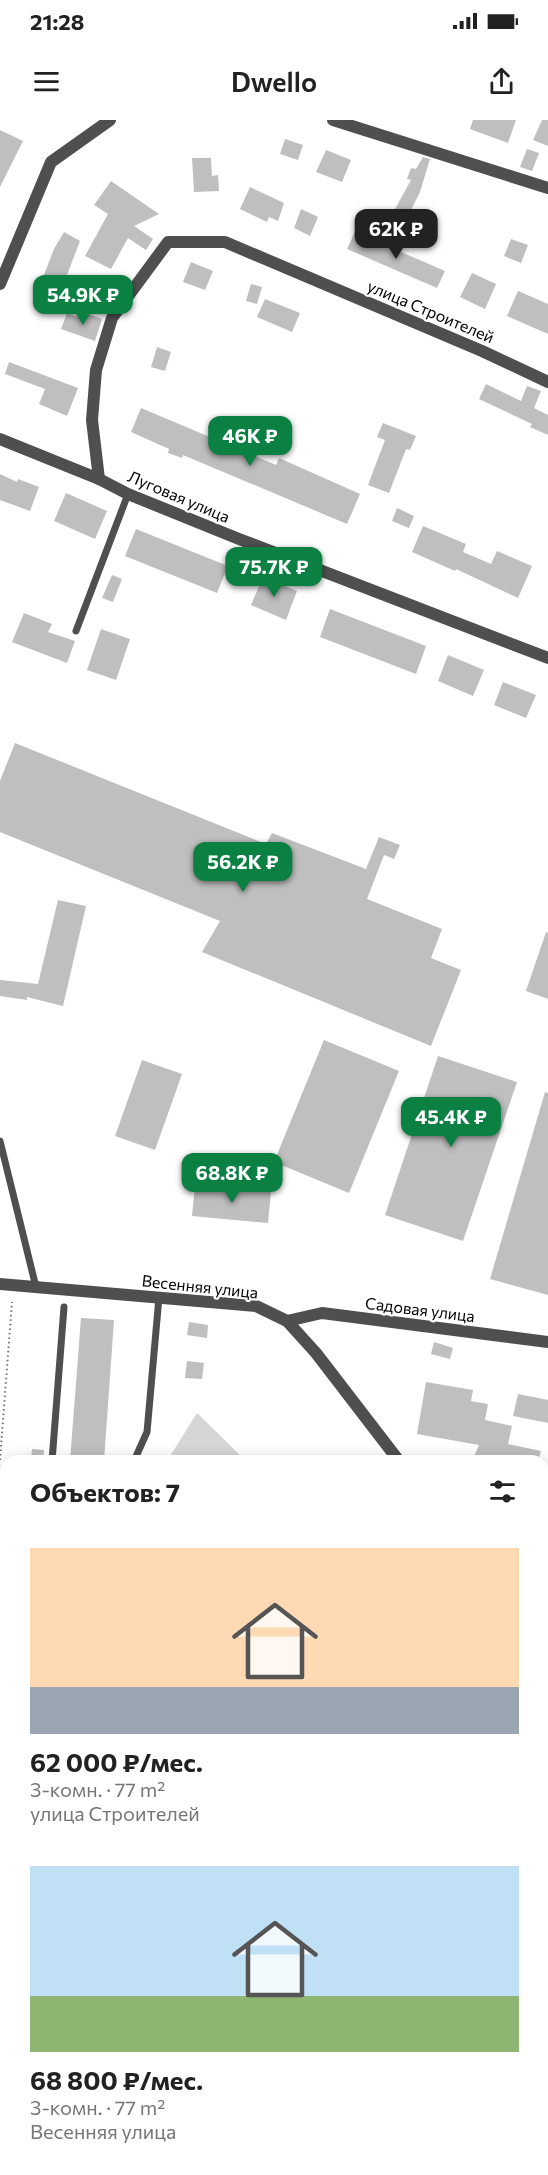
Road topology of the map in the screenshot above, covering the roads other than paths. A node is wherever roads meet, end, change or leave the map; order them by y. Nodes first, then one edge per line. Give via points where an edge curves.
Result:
1 (110, 120) edge
2 (333, 120) edge
3 (548, 188) edge
4 (0, 284) edge
5 (548, 382) edge
6 (0, 439) edge
7 (99, 478) junction
8 (128, 494) junction
9 (76, 631) dead end
10 (548, 658) edge
11 (0, 1141) edge
12 (0, 1284) edge
13 (36, 1287) junction
14 (159, 1297) junction
15 (64, 1307) dead end
16 (287, 1321) junction
17 (548, 1342) edge
18 (52, 1455) edge
19 (137, 1455) edge
20 (394, 1455) edge

1 - 4 street via 51,162
2 - 3 street
5 - 7 street, улица Строителей via 225,242 168,242 112,318 96,369 92,420
6 - 7 street, Луговая улица
7 - 8 street, Луговая улица
8 - 9 lane
8 - 10 street, Луговая улица
11 - 13 lane
12 - 13 street, Весенняя улица
13 - 14 street, Весенняя улица
14 - 16 street, Весенняя улица via 256,1306
14 - 19 lane via 147,1432
15 - 18 lane
16 - 17 street, Садовая улица via 322,1313
16 - 20 street, Весенняя улица

